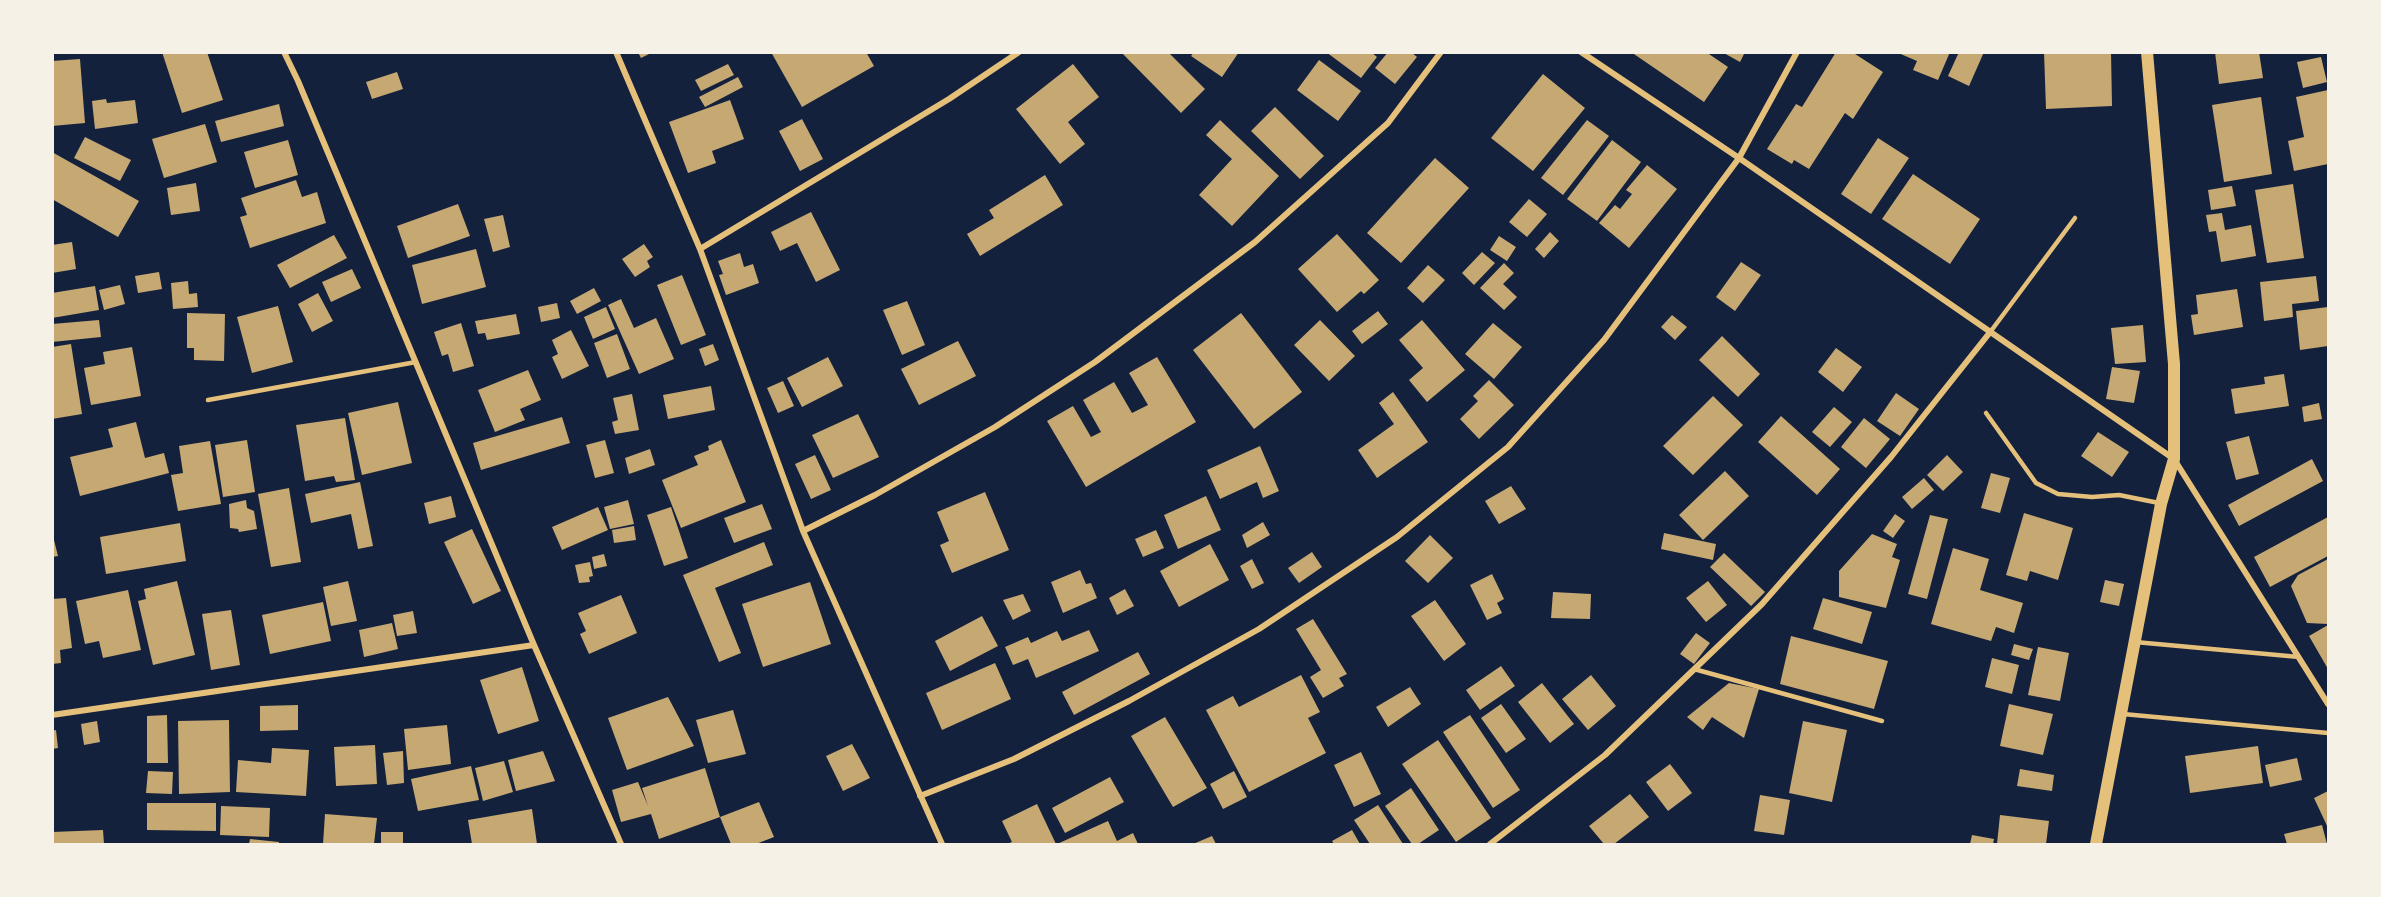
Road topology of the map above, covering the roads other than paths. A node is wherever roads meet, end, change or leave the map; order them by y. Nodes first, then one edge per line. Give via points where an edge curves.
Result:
1 (284, 52) edge
2 (616, 52) edge
3 (1018, 52) edge
4 (1441, 52) edge
5 (1581, 52) edge
6 (1797, 52) edge
7 (2147, 52) edge
8 (1739, 158) junction
9 (2075, 218) dead end
10 (700, 249) junction
11 (1991, 332) junction
12 (416, 362) junction
13 (208, 400) dead end
14 (1986, 413) dead end
15 (2174, 459) junction
16 (2161, 504) junction
17 (803, 531) junction
18 (2135, 642) junction
19 (534, 645) junction
20 (2299, 657) junction
21 (1694, 669) junction
22 (2328, 704) edge
23 (2120, 713) junction
24 (52, 715) edge
25 (1882, 721) dead end
26 (2328, 733) edge
27 (920, 796) junction
28 (621, 844) edge
29 (942, 844) edge
30 (1490, 844) edge
31 (2096, 844) edge

1 - 12 street
2 - 10 street
3 - 10 street via 949,99
4 - 17 street via 1388,123 1256,242 1114,348 994,427
5 - 8 street
6 - 8 street
7 - 15 main road via 2174,364
8 - 11 street
8 - 27 street via 1604,340 1508,447 1397,537 1259,629 1129,701 1014,759
9 - 11 lane
10 - 17 street
11 - 15 street
11 - 21 street via 1892,457 1778,587
12 - 13 lane
12 - 19 street
14 - 16 lane via 2036,483 2043,487 2058,494 2118,495
15 - 16 main road
15 - 20 street
16 - 18 main road
17 - 27 street
18 - 20 lane
18 - 23 main road
19 - 24 street
19 - 28 street
20 - 22 street
21 - 25 lane
21 - 30 street via 1605,755
23 - 26 lane
23 - 31 main road
27 - 29 street

